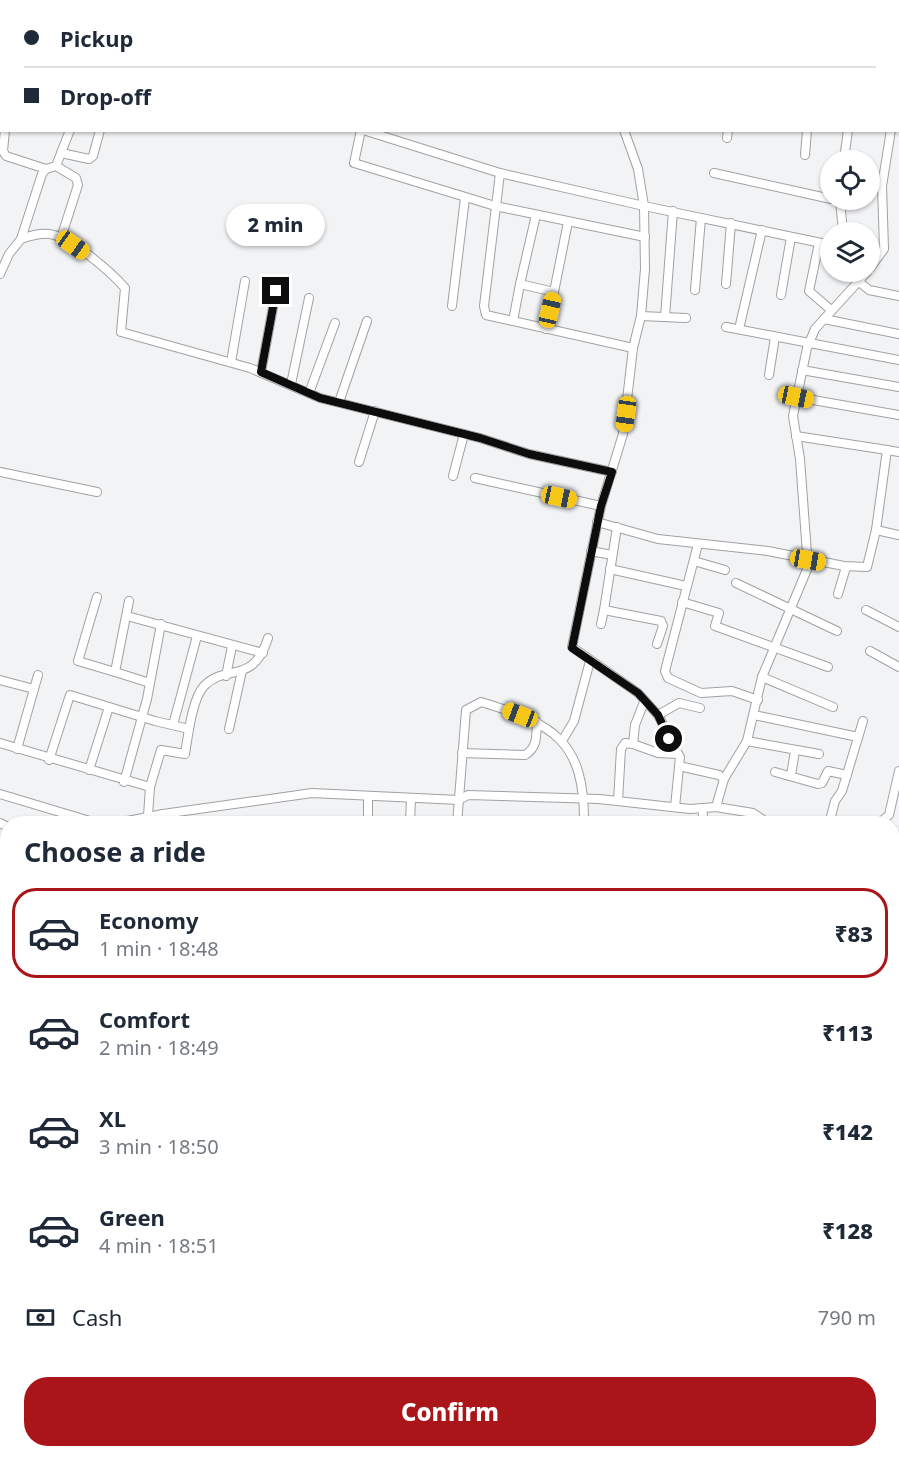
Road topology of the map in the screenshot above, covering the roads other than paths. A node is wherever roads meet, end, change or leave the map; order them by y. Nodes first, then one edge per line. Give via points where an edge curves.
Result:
1 (5, 132) edge
2 (69, 132) edge
3 (99, 132) edge
4 (362, 132) edge
5 (368, 132) edge
6 (625, 132) edge
7 (807, 132) edge
8 (848, 132) edge
9 (891, 132) edge
10 (845, 150) edge
11 (61, 153) junction
12 (804, 155) dead end
13 (56, 166) junction
14 (46, 169) junction
15 (500, 173) junction
16 (714, 173) dead end
17 (882, 186) joint
18 (820, 196) edge
19 (465, 198) junction
20 (495, 206) junction
21 (644, 206) junction
22 (673, 211) junction
23 (536, 215) junction
24 (701, 218) junction
25 (568, 222) junction
26 (731, 223) junction
27 (762, 230) junction
28 (61, 237) junction
29 (645, 237) junction
30 (791, 237) junction
31 (21, 239) junction
32 (819, 243) joint
33 (880, 254) edge
34 (0, 274) edge
35 (245, 281) dead end
36 (857, 282) edge
37 (861, 282) edge
38 (520, 284) junction
39 (726, 284) dead end
40 (695, 290) dead end
41 (276, 291) dead end
42 (554, 292) junction
43 (781, 295) dead end
44 (899, 296) edge
45 (309, 298) dead end
46 (452, 306) dead end
47 (831, 310) junction
48 (640, 315) junction
49 (665, 317) junction
50 (686, 318) dead end
51 (824, 319) junction
52 (367, 321) dead end
53 (513, 321) junction
54 (336, 323) dead end
55 (726, 327) dead end
56 (546, 329) junction
57 (739, 329) junction
58 (899, 334) edge
59 (775, 337) junction
60 (808, 345) junction
61 (633, 348) junction
62 (899, 360) edge
63 (231, 362) junction
64 (802, 370) junction
65 (261, 372) junction
66 (769, 375) dead end
67 (291, 384) junction
68 (899, 387) edge
69 (309, 393) junction
70 (796, 397) junction
71 (339, 402) junction
72 (375, 411) junction
73 (899, 415) edge
74 (464, 434) junction
75 (796, 436) junction
76 (887, 450) junction
77 (899, 452) edge
78 (359, 462) dead end
79 (0, 472) edge
80 (612, 472) junction
81 (453, 476) dead end
82 (475, 478) dead end
83 (97, 492) dead end
84 (601, 506) junction
85 (597, 522) junction
86 (617, 527) junction
87 (876, 530) junction
88 (899, 535) edge
89 (698, 544) junction
90 (591, 551) junction
91 (612, 555) junction
92 (808, 560) junction
93 (694, 561) junction
94 (846, 567) junction
95 (610, 569) junction
96 (725, 570) dead end
97 (736, 583) dead end
98 (686, 586) junction
99 (838, 594) dead end
100 (98, 597) dead end
101 (129, 601) dead end
102 (682, 602) junction
103 (789, 608) junction
104 (604, 610) junction
105 (866, 610) dead end
106 (127, 616) junction
107 (161, 624) junction
108 (601, 624) dead end
109 (898, 625) edge
110 (837, 631) dead end
111 (197, 636) junction
112 (268, 638) dead end
113 (657, 644) dead end
114 (232, 646) junction
115 (774, 648) junction
116 (870, 651) dead end
117 (263, 653) junction
118 (590, 661) junction
119 (899, 667) edge
120 (828, 668) dead end
121 (242, 671) junction
122 (115, 672) junction
123 (38, 675) dead end
124 (226, 676) junction
125 (762, 677) junction
126 (0, 680) edge
127 (150, 683) junction
128 (34, 689) junction
129 (758, 700) junction
130 (644, 702) junction
131 (109, 707) junction
132 (833, 707) dead end
133 (700, 708) dead end
134 (658, 715) junction
135 (754, 716) junction
136 (143, 717) junction
137 (863, 721) dead end
138 (537, 722) junction
139 (173, 725) junction
140 (189, 729) junction
141 (229, 729) dead end
142 (858, 737) junction
143 (562, 741) junction
144 (747, 741) junction
145 (0, 743) edge
146 (633, 744) junction
147 (17, 749) junction
148 (795, 751) junction
149 (462, 753) junction
150 (677, 754) junction
151 (819, 754) dead end
152 (49, 760) junction
153 (679, 766) junction
154 (89, 770) junction
155 (899, 771) edge
156 (775, 772) dead end
157 (791, 775) junction
158 (847, 775) junction
159 (724, 779) junction
160 (124, 782) junction
161 (150, 788) junction
162 (0, 794) edge
163 (368, 797) junction
164 (411, 799) junction
165 (584, 799) junction
166 (459, 800) junction
167 (618, 801) junction
168 (675, 807) junction
169 (716, 807) junction
170 (702, 808) junction
171 (162, 814) joint
172 (73, 816) edge
173 (148, 816) joint
174 (368, 816) edge
175 (410, 816) edge
176 (458, 816) edge
177 (584, 816) edge
178 (703, 816) edge
179 (757, 816) edge
180 (832, 816) edge
181 (888, 816) edge

1 - 14 street via 6,156
2 - 11 street
3 - 11 street via 89,159
4 - 19 street via 354,163
5 - 15 street
6 - 21 street via 638,169
7 - 12 street
8 - 10 street
9 - 17 street
11 - 13 street
13 - 14 street
13 - 28 street via 76,178 78,185
14 - 31 street
15 - 20 street
15 - 21 street
16 - 18 street
17 - 33 street via 884,249
19 - 20 street
19 - 46 street
20 - 23 street
20 - 53 street via 483,311
21 - 22 street
21 - 29 street
22 - 24 street
22 - 49 street
23 - 25 street
23 - 38 street
24 - 26 street
24 - 40 street
25 - 29 street
25 - 42 street
26 - 27 street
26 - 39 street
27 - 30 street
27 - 57 street
28 - 31 street via 38,234
28 - 63 street via 111,272 125,288 121,332
29 - 48 street
30 - 32 street
30 - 43 street
31 - 34 street
32 - 47 street via 808,291
35 - 63 street
36 - 47 street
37 - 44 street via 869,290
38 - 42 street
38 - 53 street
41 - 65 street
42 - 56 street
45 - 67 street
47 - 51 street
48 - 49 street
48 - 61 street
49 - 50 street
51 - 58 street
51 - 60 street
52 - 71 street
53 - 56 street
54 - 69 street
55 - 57 street
56 - 61 street
57 - 59 street
59 - 60 street
59 - 66 street
60 - 62 street
60 - 64 street
61 - 80 street via 623,434
63 - 65 street
64 - 68 street
64 - 70 street
65 - 67 street
67 - 69 street
69 - 71 street
70 - 73 street
70 - 75 street
71 - 72 street
72 - 74 street
72 - 78 street
74 - 80 street via 529,454
74 - 81 street
75 - 76 street
75 - 92 street
76 - 77 street
76 - 87 street
79 - 83 street
80 - 84 street
82 - 84 street
84 - 85 street
85 - 86 street
85 - 90 street
86 - 89 street via 658,539
86 - 91 street
87 - 88 street
87 - 94 street via 867,567
89 - 92 street via 768,551
89 - 93 street
90 - 91 street
90 - 118 street via 572,648
91 - 95 street
92 - 94 street
92 - 103 street
93 - 96 street
93 - 98 street
94 - 99 street
95 - 98 street
95 - 104 street
97 - 103 street
98 - 102 street
100 - 122 street via 78,661
101 - 106 street
102 - 115 street via 719,613 715,626
102 - 129 street via 665,670 668,678 701,693 732,690
103 - 110 street
103 - 115 street
104 - 108 street
104 - 113 street via 660,621 663,626
105 - 109 street
106 - 107 street
106 - 122 street
107 - 111 street
107 - 127 street
111 - 114 street
111 - 139 street
112 - 117 street
114 - 117 street
114 - 124 street
115 - 120 street
115 - 125 street
116 - 119 street
117 - 121 street
118 - 130 street via 638,693
118 - 143 street via 574,721
121 - 124 street
121 - 141 street
122 - 127 street
123 - 128 street
124 - 140 street via 202,689
125 - 129 street
125 - 132 street
126 - 128 street
127 - 136 street
128 - 147 street
129 - 135 street
130 - 134 street
130 - 146 street
131 - 136 street
131 - 152 street via 70,695
131 - 154 street
133 - 134 street via 679,703
134 - 150 street
135 - 142 street
135 - 144 street
136 - 139 street
136 - 160 street
137 - 142 street
138 - 143 street
138 - 149 street via 536,743 525,755
138 - 149 street via 476,703 466,710
139 - 140 street
140 - 161 street via 185,754 161,750
142 - 158 street
143 - 165 street via 578,768
144 - 148 street
144 - 159 street
145 - 147 street
146 - 150 street via 658,753
146 - 167 street via 625,743 621,749
147 - 152 street
148 - 151 street
148 - 157 street
149 - 166 street
150 - 153 street
152 - 154 street
153 - 159 street
153 - 168 street
154 - 160 street
155 - 181 street
156 - 157 street
157 - 158 street via 818,784 828,771
158 - 180 street
159 - 169 street
160 - 161 street
161 - 173 street
162 - 172 street
163 - 164 street
163 - 171 street via 312,793
163 - 174 street
164 - 166 street
164 - 175 street
165 - 166 street via 468,795
165 - 167 street
165 - 177 street
166 - 176 street
167 - 168 street
168 - 170 street
169 - 170 street
169 - 179 street
170 - 178 street
171 - 173 street

